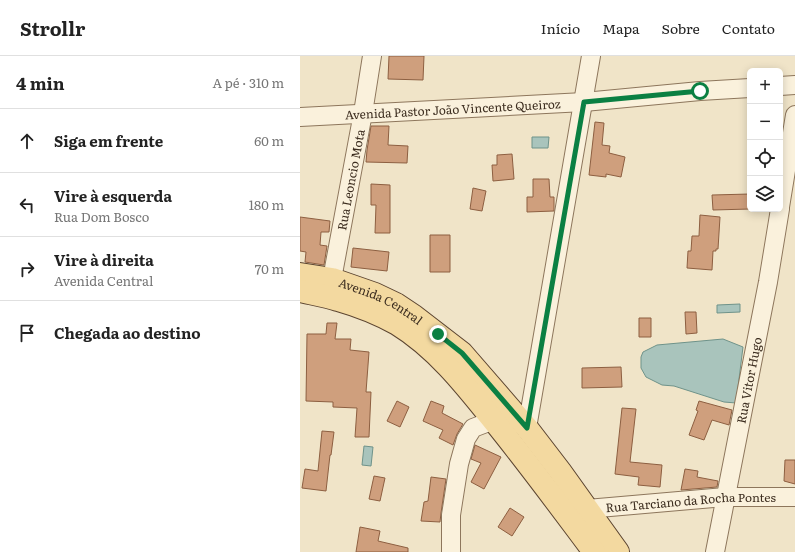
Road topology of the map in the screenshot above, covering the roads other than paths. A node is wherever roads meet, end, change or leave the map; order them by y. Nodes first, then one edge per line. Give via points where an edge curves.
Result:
1 (372, 56) edge
2 (591, 56) edge
3 (795, 85) edge
4 (783, 86) edge
5 (747, 88) edge
6 (584, 102) junction
7 (363, 113) junction
8 (795, 115) edge
9 (300, 117) edge
10 (783, 189) edge
11 (779, 212) edge
12 (300, 274) edge
13 (332, 279) junction
14 (300, 291) edge
15 (494, 420) junction
16 (527, 428) junction
17 (725, 497) junction
18 (795, 497) edge
19 (587, 509) junction
20 (451, 552) edge
21 (594, 552) edge
22 (618, 552) edge
23 (715, 552) edge

1 - 7 street, Rua Leoncio Mota
2 - 6 street
3 - 4 street
5 - 6 street, Avenida Pastor João Vincente Queiroz
6 - 7 street, Avenida Pastor João Vincente Queiroz
6 - 16 street
7 - 9 street, Avenida Pastor João Vincente Queiroz
7 - 13 street, Rua Leoncio Mota
8 - 10 street, Rua Vitor Hugo
11 - 17 street, Rua Vitor Hugo
12 - 13 main road, Avenida Central
13 - 16 main road, Avenida Central via 375,294 414,316 462,353
14 - 15 main road, Avenida Central via 338,299 398,325 439,357
15 - 20 street via 473,428 466,439 459,464 451,515
15 - 21 main road, Avenida Central
16 - 19 main road, Avenida Central
17 - 18 street, Rua Tarciano da Rocha Pontes
17 - 19 street, Rua Tarciano da Rocha Pontes
17 - 23 street, Rua Vitor Hugo
19 - 22 main road, Avenida Central

